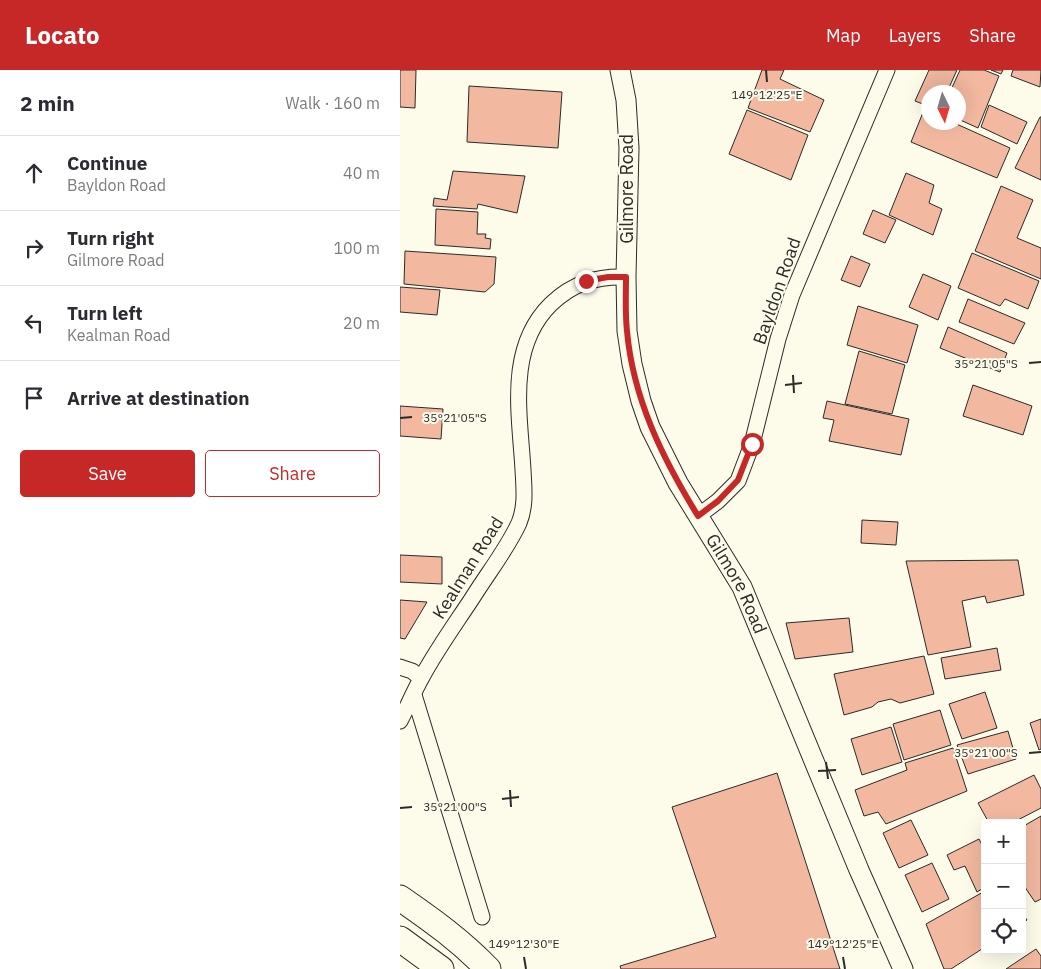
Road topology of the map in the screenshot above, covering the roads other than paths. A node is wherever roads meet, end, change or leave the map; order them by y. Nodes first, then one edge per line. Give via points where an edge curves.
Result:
1 (620, 70) edge
2 (886, 70) edge
3 (626, 277) junction
4 (698, 516) junction
5 (400, 667) edge
6 (421, 678) junction
7 (414, 694) junction
8 (400, 721) edge
9 (400, 898) edge
10 (482, 917) dead end
11 (400, 939) edge
12 (441, 969) edge
13 (488, 969) edge
14 (903, 969) edge

1 - 3 street, Gilmore Road via 626,100 629,148
2 - 4 street, Bayldon Road via 792,295 752,444 738,480
3 - 4 street, Gilmore Road via 627,331 639,393 661,450
3 - 6 street, Kealman Road via 597,278 567,290 547,308 531,330 522,353 520,372 523,511 513,534
4 - 14 street, Gilmore Road via 742,587
5 - 6 street
6 - 7 street, Kealman Road
7 - 8 street, Kealman Road
7 - 10 street
9 - 13 highway via 439,924
11 - 12 highway

